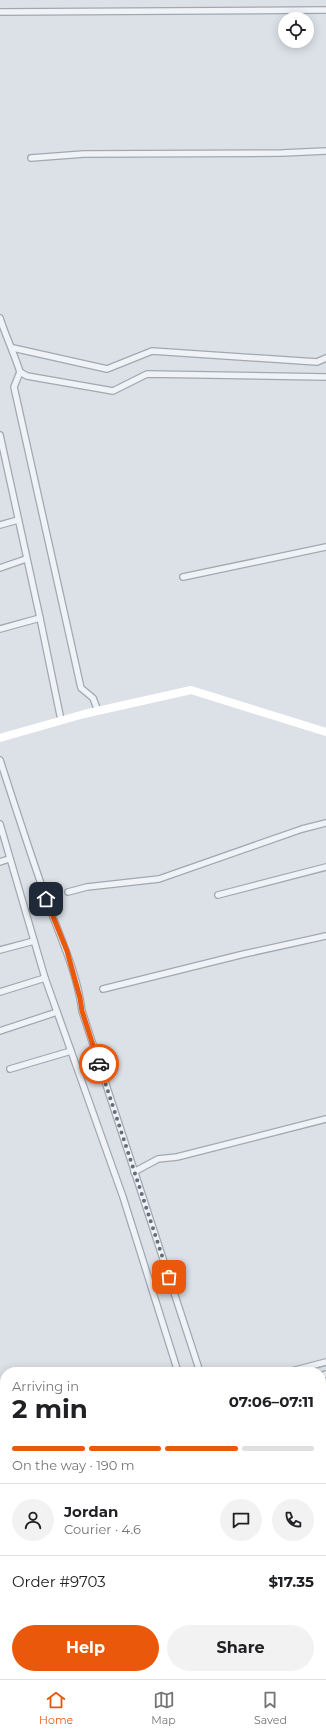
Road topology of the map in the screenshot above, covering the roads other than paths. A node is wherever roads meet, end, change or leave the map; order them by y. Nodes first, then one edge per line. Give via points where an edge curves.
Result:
1 (326, 10) edge
2 (0, 12) edge
3 (326, 151) edge
4 (31, 158) dead end
5 (0, 318) edge
6 (13, 348) junction
7 (326, 358) edge
8 (20, 372) junction
9 (326, 377) edge
10 (0, 435) edge
11 (18, 520) junction
12 (0, 526) edge
13 (326, 547) edge
14 (26, 559) junction
15 (0, 568) edge
16 (183, 577) dead end
17 (40, 618) junction
18 (0, 629) edge
19 (98, 711) junction
20 (61, 720) junction
21 (326, 732) edge
22 (0, 738) edge
23 (0, 760) edge
24 (326, 823) edge
25 (0, 824) edge
26 (9, 859) junction
27 (0, 862) edge
28 (326, 867) edge
29 (68, 892) dead end
30 (218, 895) dead end
31 (326, 936) edge
32 (34, 941) junction
33 (0, 950) edge
34 (45, 978) junction
35 (103, 989) dead end
36 (0, 992) edge
37 (57, 1012) junction
38 (0, 1031) edge
39 (71, 1051) junction
40 (10, 1069) dead end
41 (326, 1120) edge
42 (134, 1172) junction
43 (326, 1362) edge
44 (176, 1367) edge
45 (198, 1367) edge
46 (307, 1367) edge

1 - 2 street
3 - 4 street via 84,154
5 - 6 street via 7,342
6 - 7 street via 107,369 152,351 317,362
6 - 8 street
8 - 9 street via 27,376 113,391 147,374
8 - 19 street via 14,386 79,681 81,688 94,698
10 - 11 street
11 - 12 street
11 - 14 street
13 - 16 street
14 - 15 street
14 - 17 street
17 - 18 street
17 - 20 street
19 - 20 street
19 - 21 street via 191,690
20 - 22 street
23 - 42 street via 46,899 67,951 82,1011
24 - 29 street via 159,879 87,887
25 - 26 street
26 - 27 street
26 - 32 street
28 - 30 street
31 - 35 street
32 - 33 street
32 - 34 street
34 - 36 street
34 - 37 street
37 - 38 street
37 - 39 street
39 - 40 street
39 - 44 street via 123,1197
41 - 42 street via 177,1157 158,1159
42 - 45 street
43 - 46 street

